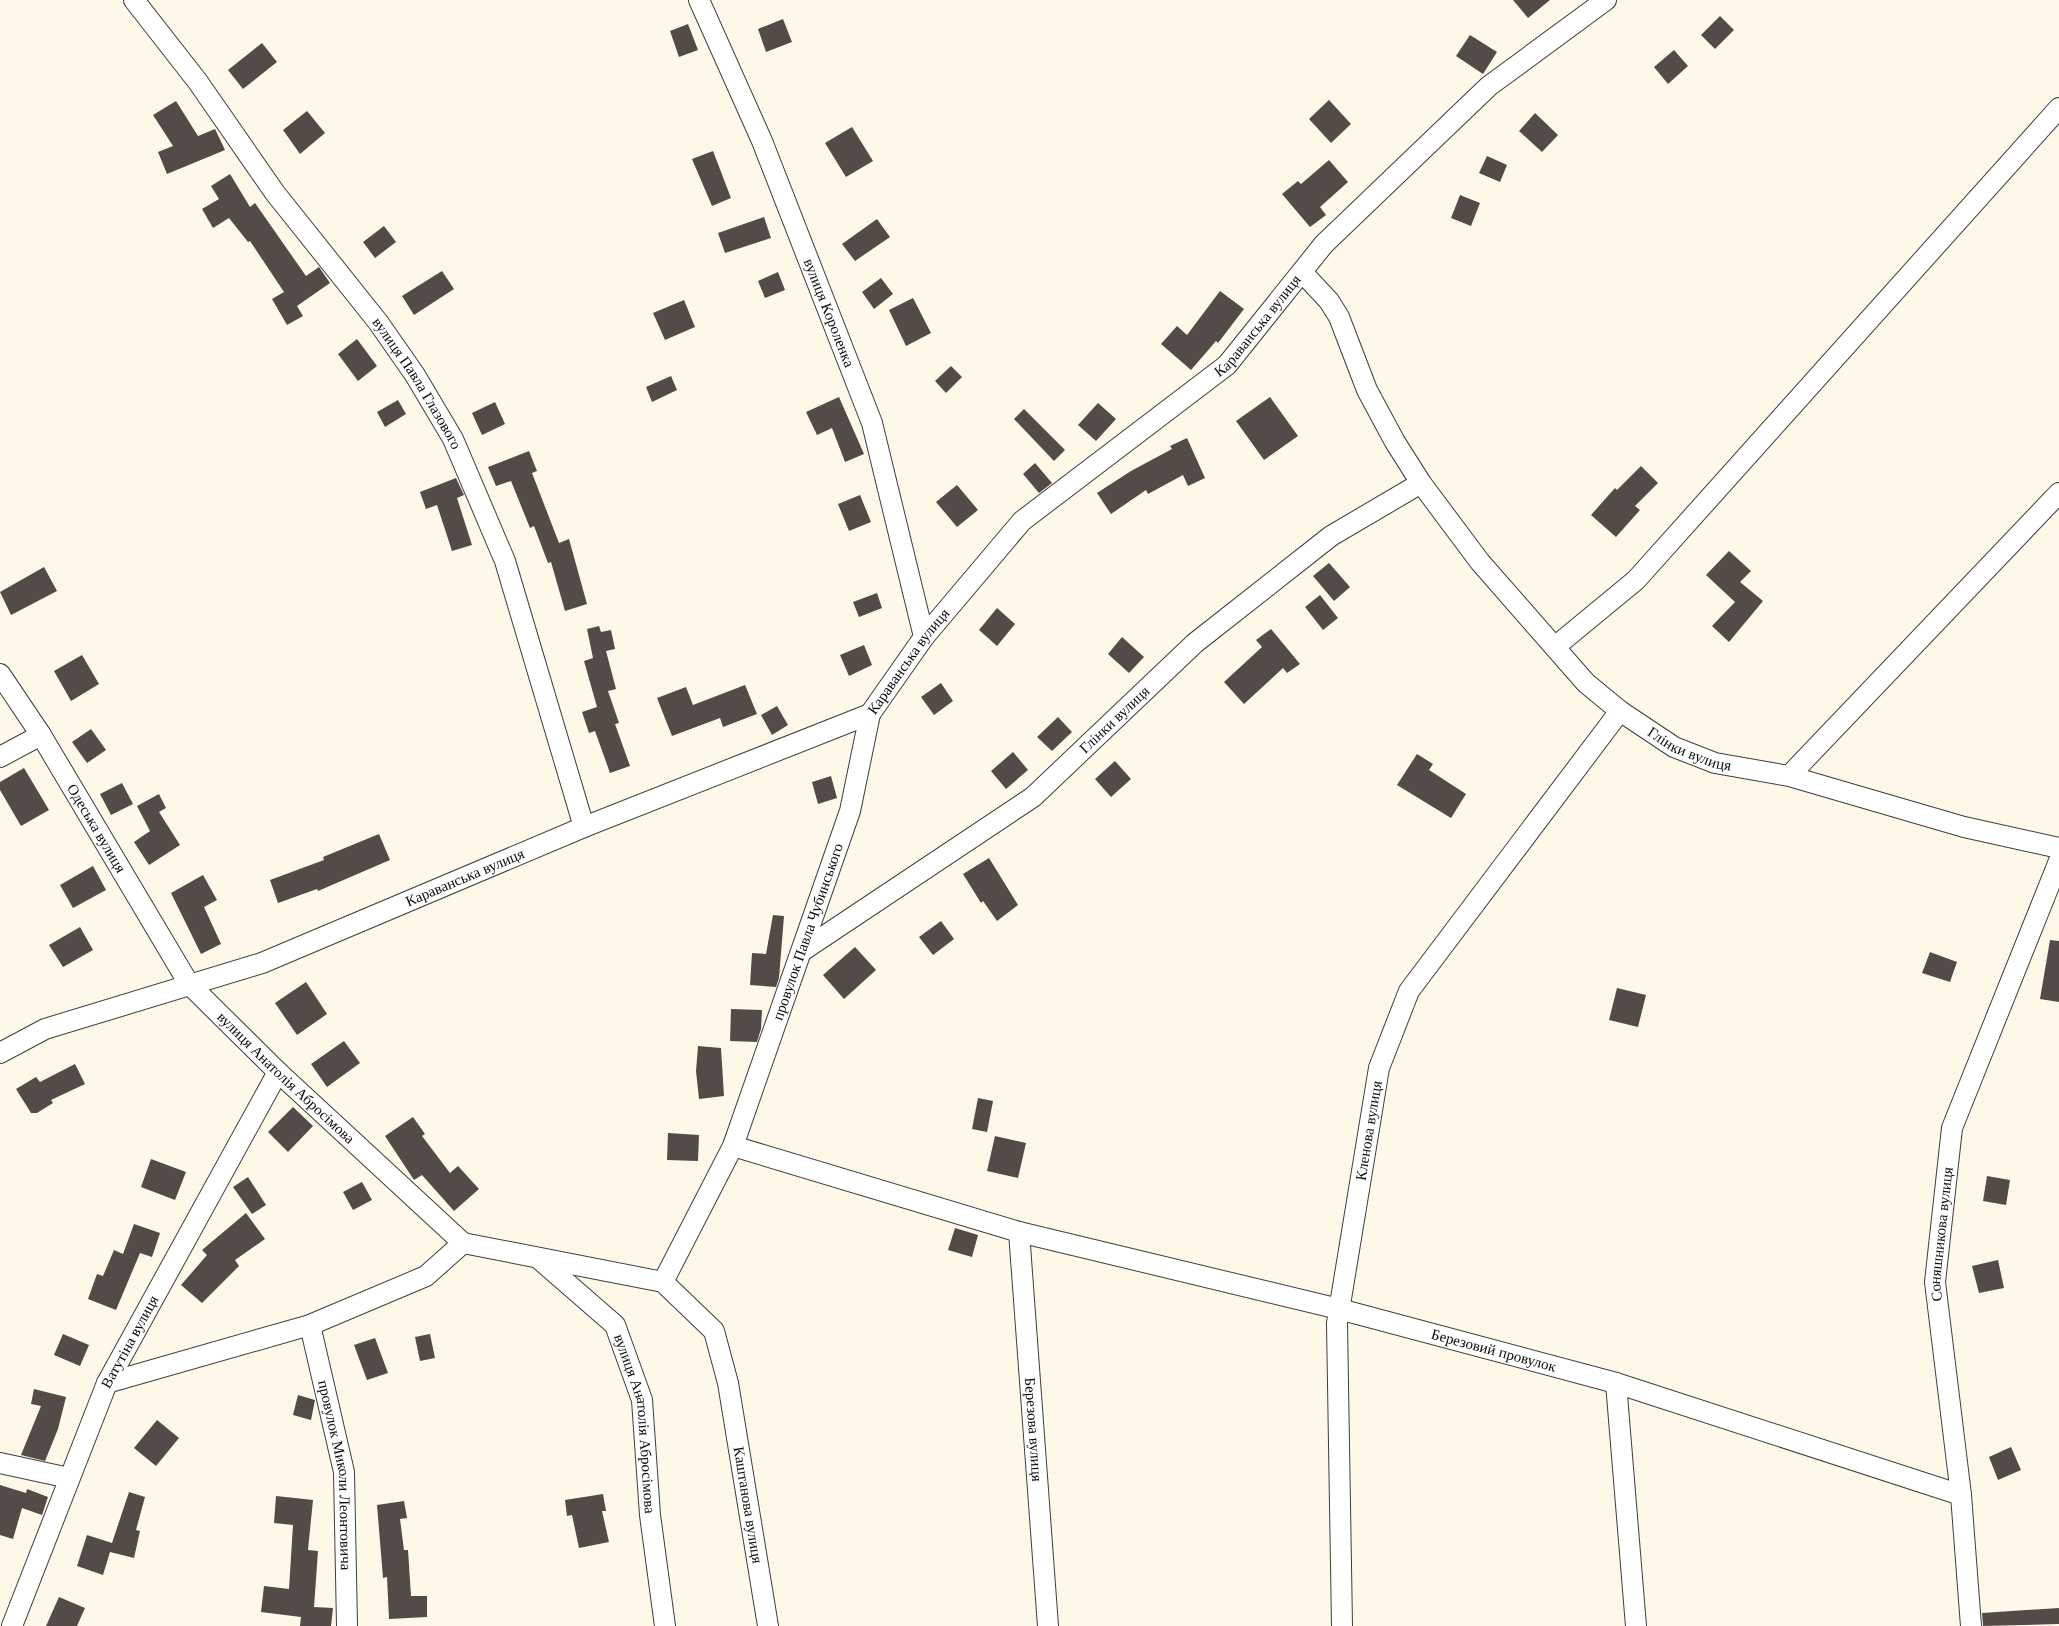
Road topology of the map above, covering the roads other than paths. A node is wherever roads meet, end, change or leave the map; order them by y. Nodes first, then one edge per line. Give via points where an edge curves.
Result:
1 (134, 0) edge
2 (699, 0) edge
3 (1606, 0) edge
4 (2059, 108) edge
5 (1302, 272) junction
6 (1421, 483) junction
7 (2059, 494) edge
8 (924, 636) junction
9 (1556, 646) junction
10 (0, 674) edge
11 (1620, 711) junction
12 (870, 714) junction
13 (41, 735) junction
14 (0, 757) edge
15 (1789, 776) junction
16 (585, 827) junction
17 (2059, 848) edge
18 (2059, 861) edge
19 (802, 951) junction
20 (189, 984) junction
21 (0, 1053) edge
22 (278, 1072) junction
23 (732, 1146) junction
24 (1019, 1232) junction
25 (463, 1243) junction
26 (537, 1258) junction
27 (663, 1282) junction
28 (1339, 1309) junction
29 (310, 1325) junction
30 (107, 1383) junction
31 (1616, 1383) junction
32 (0, 1463) edge
33 (69, 1478) junction
34 (1961, 1495) junction
35 (12, 1626) edge
36 (347, 1626) edge
37 (665, 1626) edge
38 (768, 1626) edge
39 (1048, 1626) edge
40 (1342, 1626) edge
41 (1636, 1626) edge
42 (1971, 1626) edge

1 - 16 street, вулиця Павла Глазового via 198,82 275,193 378,321 453,439 505,561
2 - 8 street, вулиця Короленка via 762,141 872,423
3 - 5 street, Караванська вулиця via 1489,86 1324,244
4 - 9 street via 1636,580
5 - 6 street, Глінки вулиця via 1339,316 1367,390
5 - 8 street, Караванська вулиця via 1227,365 1022,521
6 - 9 street, Глінки вулиця via 1480,562
6 - 19 street, Глінки вулиця via 1331,536 1195,643 1033,798
7 - 15 street
8 - 12 street, Караванська вулиця
9 - 11 street, Глінки вулиця via 1586,682
10 - 13 street, Одеська вулиця
11 - 15 street, Глінки вулиця via 1674,747 1715,763
11 - 28 street, Кленова вулиця via 1409,991 1379,1068
12 - 16 street, Караванська вулиця
12 - 19 street, провулок Павла Чубинського via 850,811
13 - 14 street
13 - 20 street, Одеська вулиця
15 - 17 street, Глінки вулиця via 1964,826
16 - 20 street, Караванська вулиця via 262,963
18 - 34 street, Соняшникова вулиця via 1952,1128 1935,1282
19 - 23 street, провулок Павла Чубинського
20 - 21 street, Караванська вулиця via 45,1029
20 - 22 street, вулиця Анатолія Абросімова
22 - 25 street, вулиця Анатолія Абросімова
22 - 30 street, Ватутіна вулиця
23 - 24 street
23 - 27 street, провулок Павла Чубинського
24 - 28 street, Березовий провулок
24 - 39 street, Березова вулиця
25 - 26 street
25 - 29 street via 426,1276
26 - 27 street
26 - 37 street, вулиця Анатолія Абросімова via 615,1325 642,1400 650,1515
27 - 38 street, Каштанова вулиця via 714,1331 728,1383
28 - 31 street, Березовий провулок
28 - 40 street, Кленова вулиця
29 - 30 street
29 - 36 street, провулок Миколи Леонтовича via 344,1472
30 - 33 street, Ватутіна вулиця
31 - 34 street, Березовий провулок
31 - 41 street
32 - 33 street
33 - 35 street, Ватутіна вулиця
34 - 42 street, Соняшникова вулиця

